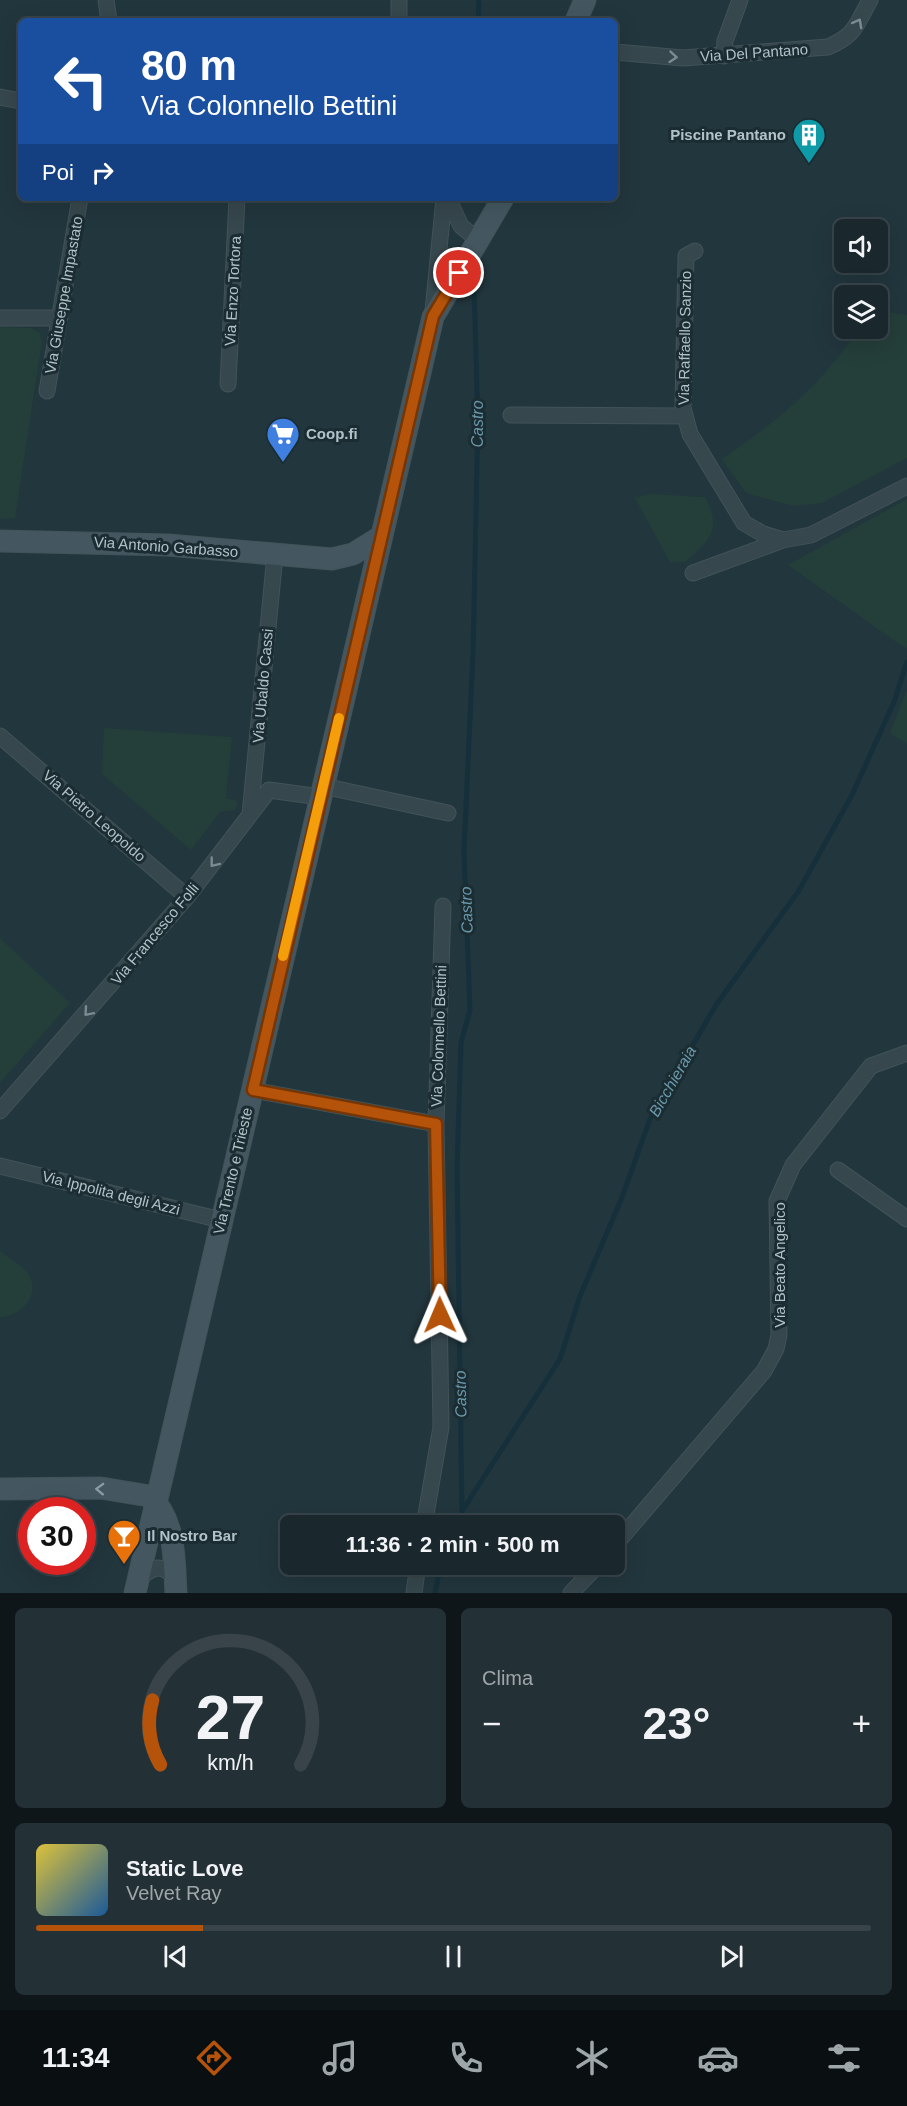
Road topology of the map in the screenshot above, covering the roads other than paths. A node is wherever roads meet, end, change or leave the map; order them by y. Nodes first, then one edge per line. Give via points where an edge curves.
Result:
1 (106, 0) edge
2 (399, 0) edge
3 (585, 0) edge
4 (740, 0) edge
5 (870, 0) edge
6 (109, 18) edge
7 (399, 18) edge
8 (577, 18) edge
9 (618, 52) edge
10 (724, 56) junction
11 (0, 97) edge
12 (18, 100) edge
13 (80, 201) edge
14 (237, 201) edge
15 (446, 201) edge
16 (448, 201) edge
17 (501, 201) edge
18 (479, 241) junction
19 (695, 250) dead end
20 (433, 316) junction
21 (0, 318) edge
22 (60, 318) junction
23 (228, 384) dead end
24 (47, 392) dead end
25 (511, 415) dead end
26 (685, 416) junction
27 (907, 486) edge
28 (382, 536) junction
29 (783, 540) junction
30 (0, 541) edge
31 (275, 555) junction
32 (333, 559) junction
33 (693, 573) dead end
34 (370, 583) junction
35 (0, 736) edge
36 (322, 791) junction
37 (448, 813) dead end
38 (249, 817) junction
39 (187, 897) junction
40 (443, 906) dead end
41 (907, 1053) edge
42 (253, 1090) junction
43 (0, 1111) edge
44 (436, 1124) junction
45 (0, 1166) edge
46 (838, 1170) dead end
47 (907, 1219) edge
48 (221, 1220) junction
49 (0, 1489) edge
50 (155, 1501) junction
51 (426, 1515) edge
52 (625, 1533) edge
53 (416, 1575) edge
54 (588, 1575) edge
55 (175, 1586) edge
56 (136, 1587) edge
57 (414, 1593) edge
58 (571, 1593) edge

1 - 6 street
2 - 7 street
3 - 8 main road
4 - 10 street via 725,41
10 -> 5 street, Via Del Pantano via 828,47 856,30
9 -> 10 street, Via Del Pantano via 683,58
11 - 12 street
13 - 22 street, Via Giuseppe Impastato
14 - 23 street, Via Enzo Tortora
15 - 20 street, Via Trento e Trieste
16 - 18 street via 461,226
17 - 18 main road
18 - 20 main road
19 - 26 street, Via Raffaello Sanzio via 686,256 682,408
20 - 28 main road, Via Trento e Trieste
21 - 22 street
22 - 24 street, Via Giuseppe Impastato
25 - 26 street
26 - 29 street, Via Raffaello Sanzio via 690,434 744,523
27 - 29 street via 811,535
28 - 32 main road, Via Antonio Garbasso via 354,554
28 - 34 main road, Via Trento e Trieste
29 - 33 street
30 - 31 main road, Via Antonio Garbasso via 168,545
31 - 32 main road, Via Antonio Garbasso
31 - 38 street, Via Ubaldo Cassi
32 - 34 main road, Via Antonio Garbasso
34 - 36 main road, Via Trento e Trieste
35 - 39 street, Via Pietro Leopoldo
36 - 37 street
36 - 38 street, Via Francesco Folli via 269,790
36 - 42 main road, Via Trento e Trieste
38 -> 39 street, Via Francesco Folli
39 -> 43 street, Via Francesco Folli
40 - 44 street, Via Colonnello Bettini
41 - 52 street, Via Beato Angelico via 871,1066 793,1165 777,1201 776,1349 764,1371
42 - 44 street, Via Colonnello Bettini
42 - 48 main road, Via Trento e Trieste
44 - 51 street via 441,1427
45 - 48 street, Via Ippolita degli Azzi
46 - 47 street
48 - 50 main road, Via Trento e Trieste
50 -> 49 main road via 149,1496 101,1488
50 - 55 main road via 171,1532
50 - 56 main road, Via Trento e Trieste
53 - 57 street
54 - 58 street
55 - 56 street, Via Trento e Trieste via 167,1569 159,1567 149,1570

